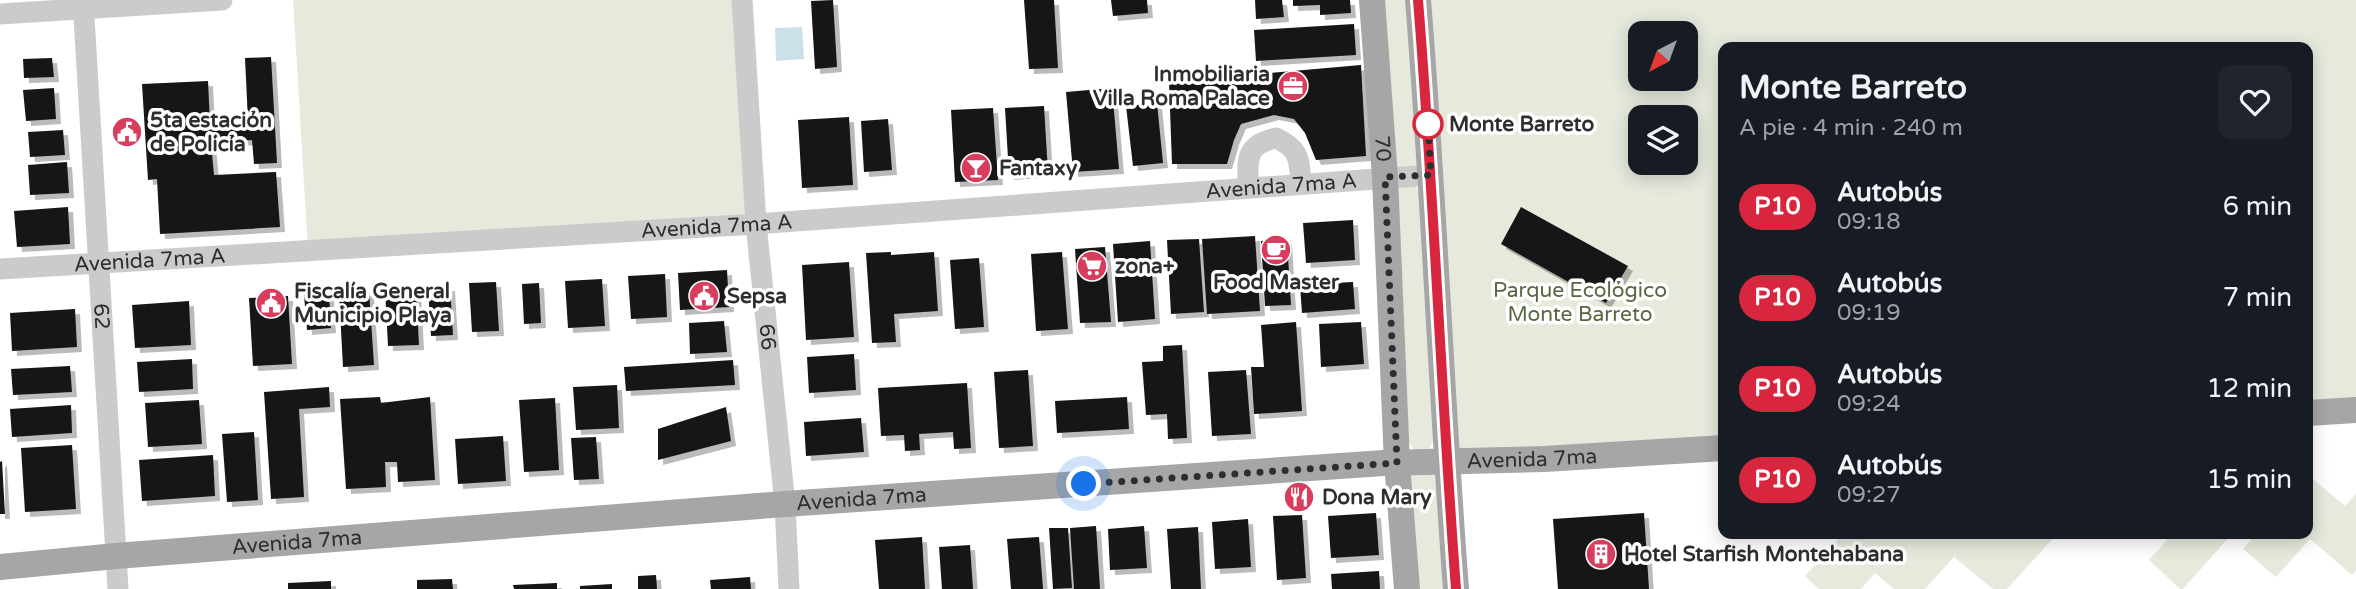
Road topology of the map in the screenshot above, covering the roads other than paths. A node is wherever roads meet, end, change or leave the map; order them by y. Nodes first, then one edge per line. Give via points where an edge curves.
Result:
1 (222, 0) edge
2 (741, 0) edge
3 (1373, 0) edge
4 (1418, 0) edge
5 (83, 4) edge
6 (0, 14) edge
7 (1431, 175) junction
8 (1385, 177) junction
9 (1301, 184) junction
10 (1248, 188) junction
11 (756, 224) junction
12 (97, 263) junction
13 (0, 269) edge
14 (2356, 410) edge
15 (2313, 413) edge
16 (1718, 448) edge
17 (1397, 463) junction
18 (1446, 463) junction
19 (785, 504) junction
20 (116, 556) junction
21 (0, 567) edge
22 (118, 589) edge
23 (789, 589) edge
24 (1408, 589) edge
25 (1456, 589) edge

1 - 5 street
2 - 11 street, 66
3 - 8 main road, 70
4 - 7 main road
5 - 6 street
5 - 12 street, 62
7 - 8 street, Avenida 7ma A
7 - 18 main road
8 - 9 street, Avenida 7ma A
8 - 17 main road, 70
9 - 10 street, Avenida 7ma A
9 - 10 street via 1298,158 1276,138 1254,146 1248,156
10 - 11 street, Avenida 7ma A
11 - 12 street, Avenida 7ma A
11 - 19 street, 66
12 - 13 street, Avenida 7ma A
12 - 20 street, 62
14 - 15 main road
16 - 18 main road, Avenida 7ma
17 - 18 main road, Avenida 7ma
17 - 19 main road, Avenida 7ma
17 - 24 main road, 70
18 - 25 main road
19 - 20 main road, Avenida 7ma
19 - 23 street, 66
20 - 21 main road, Avenida 7ma
20 - 22 street, 62

